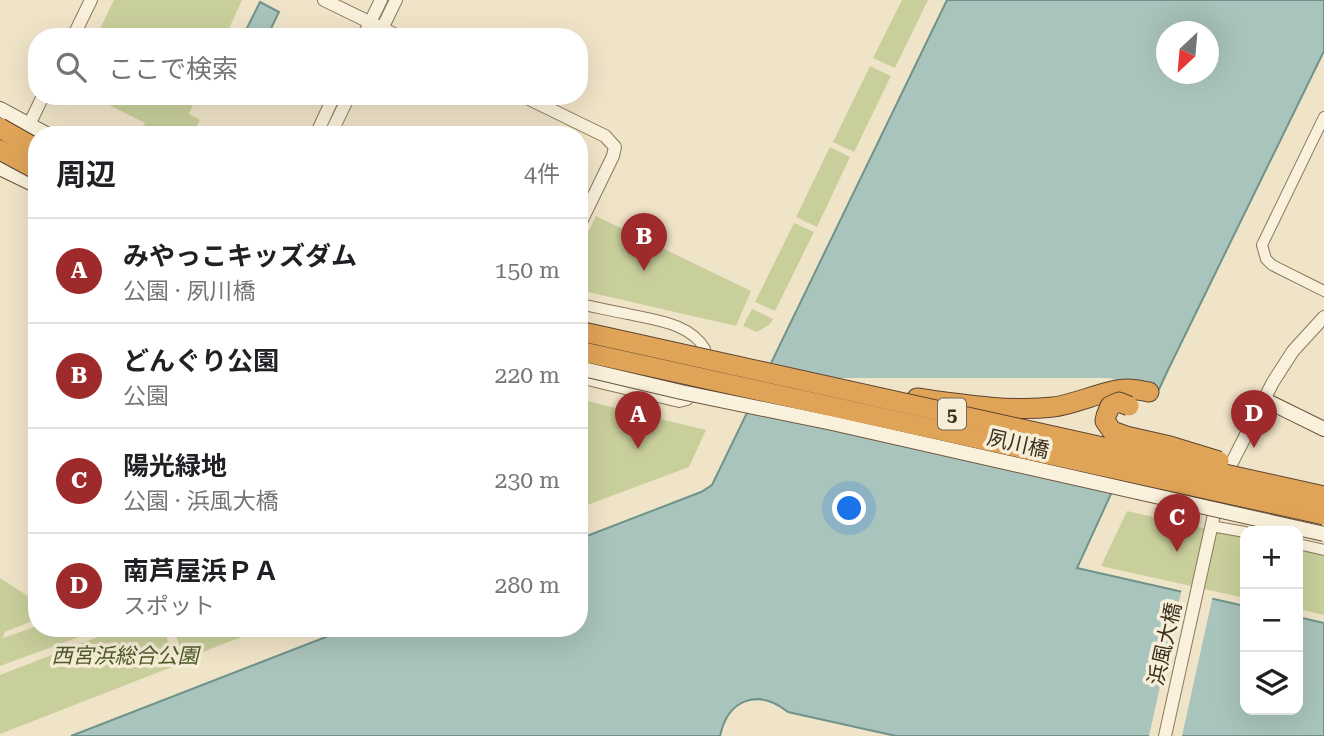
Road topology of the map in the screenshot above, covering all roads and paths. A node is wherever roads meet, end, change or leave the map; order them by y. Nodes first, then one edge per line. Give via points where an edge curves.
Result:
1 (91, 0) edge
2 (324, 0) edge
3 (381, 0) edge
4 (396, 0) edge
5 (77, 28) edge
6 (375, 28) edge
7 (377, 28) edge
8 (378, 28) edge
9 (39, 105) edge
10 (330, 105) edge
11 (345, 105) edge
12 (541, 105) edge
13 (0, 108) edge
14 (1324, 117) edge
15 (29, 125) joint
16 (320, 126) edge
17 (334, 126) edge
18 (584, 126) edge
19 (28, 127) edge
20 (0, 128) edge
21 (588, 128) edge
22 (28, 144) edge
23 (0, 150) edge
24 (28, 165) edge
25 (2, 173) edge
26 (28, 183) edge
27 (588, 207) edge
28 (1324, 290) edge
29 (588, 306) edge
30 (1324, 317) edge
31 (588, 333) edge
32 (588, 353) edge
33 (588, 370) edge
34 (588, 380) edge
35 (843, 390) junction
36 (1149, 392) dead end
37 (1263, 399) junction
38 (1129, 406) dead end
39 (1324, 429) edge
40 (1324, 490) edge
41 (1324, 496) edge
42 (1324, 515) edge
43 (1211, 526) junction
44 (1240, 531) edge
45 (1324, 534) edge
46 (1303, 545) edge
47 (1324, 550) edge
48 (1164, 736) edge

1 - 5 street
2 - 6 street
3 - 7 street
4 - 8 street
9 - 15 street
10 - 16 street
11 - 17 street
12 - 18 street
13 - 15 main road
14 - 28 street via 1262,245 1272,265
19 - 25 main road
20 - 22 highway, bridge
21 - 27 street via 615,147
23 - 24 highway, bridge
25 - 26 main road
29 - 34 street via 680,327 705,349 696,390 687,400 679,402
30 - 37 street, 浜風大橋 via 1293,351
31 - 35 highway, 5, bridge
32 - 42 highway, 5, bridge
33 - 45 main road, 夙川橋, bridge
35 - 36 highway, bridge via 1033,408 1071,404 1127,389
35 - 41 highway, 5, bridge
37 - 39 main road
37 - 43 street, 浜風大橋 via 1226,471
38 - 40 highway, bridge via 1113,403 1107,411 1105,421 1118,434
43 - 44 street
43 - 48 street, 浜風大橋
46 - 47 street

